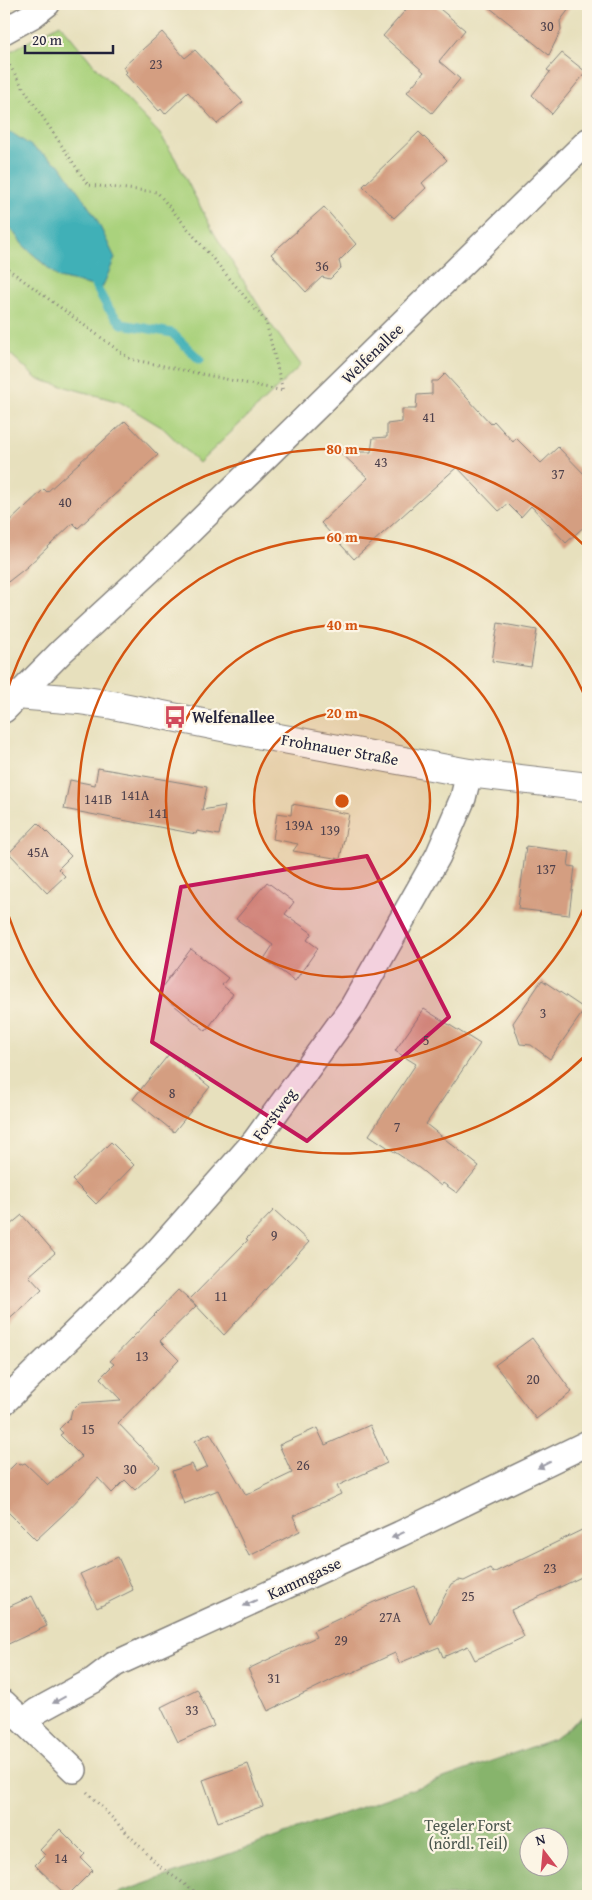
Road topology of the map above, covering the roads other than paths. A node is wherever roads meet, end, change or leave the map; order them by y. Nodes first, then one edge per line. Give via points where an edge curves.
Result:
1 (47, 4) edge
2 (4, 31) edge
3 (588, 140) edge
4 (9, 700) edge
5 (469, 773) junction
6 (588, 787) edge
7 (4, 1402) edge
8 (588, 1443) edge
9 (4, 1703) edge
10 (24, 1721) junction
11 (78, 1778) road end

1 - 2 street
3 - 4 street, Welfenallee via 164,557
4 - 5 street, Frohnauer Straße via 113,705
5 - 6 street, Frohnauer Straße
5 - 7 street, Forstweg via 463,798 438,856 368,981 261,1133 155,1254
8 -> 10 street, Kammgasse via 400,1534 115,1664
9 - 10 street
10 - 11 street

